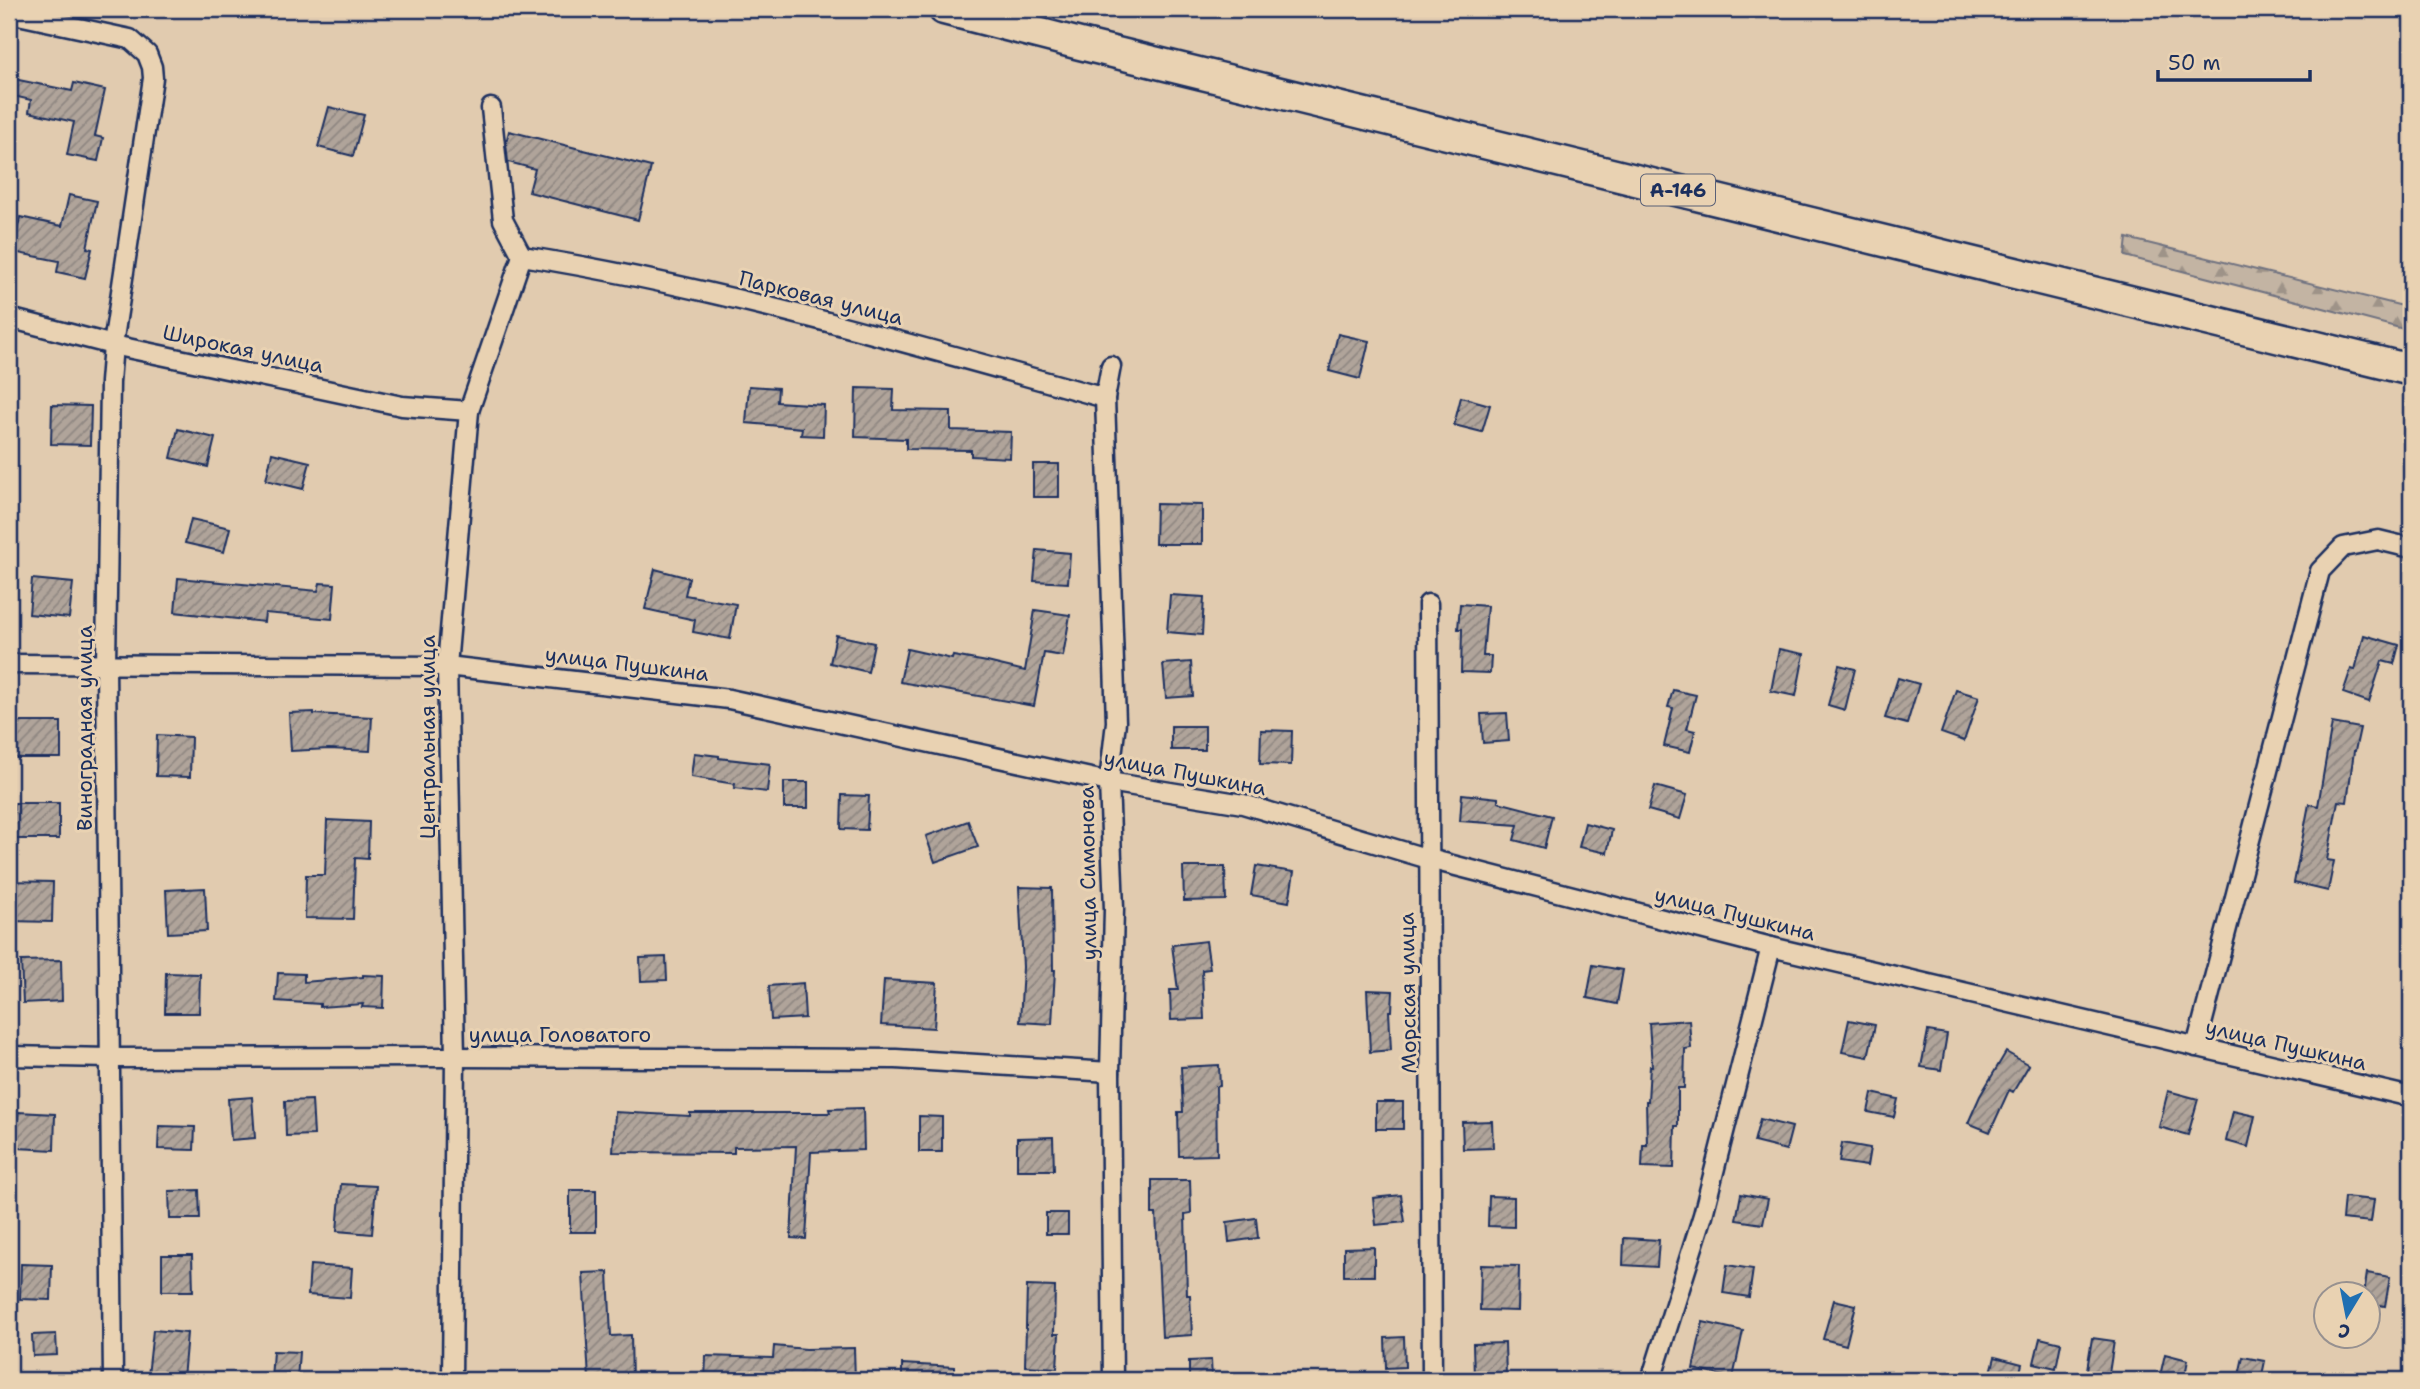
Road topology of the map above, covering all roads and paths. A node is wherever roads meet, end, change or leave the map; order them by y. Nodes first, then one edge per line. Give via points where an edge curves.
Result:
1 (944, 9) edge
2 (9, 13) edge
3 (491, 108) dead end
4 (522, 256) junction
5 (9, 318) edge
6 (113, 345) junction
7 (1111, 366) dead end
8 (2411, 370) edge
9 (1105, 398) junction
10 (469, 411) junction
11 (2411, 548) edge
12 (1428, 604) dead end
13 (9, 664) edge
14 (106, 664) junction
15 (447, 666) junction
16 (1109, 782) junction
17 (1429, 859) junction
18 (1771, 947) junction
19 (2196, 1047) junction
20 (9, 1056) edge
21 (455, 1057) junction
22 (110, 1058) junction
23 (1110, 1072) junction
24 (2411, 1097) edge
25 (113, 1380) edge
26 (452, 1380) edge
27 (1113, 1380) edge
28 (1432, 1380) edge
29 (1651, 1380) edge

1 - 8 highway, А-146
2 - 6 street, Виноградная улица via 130,39 147,54 152,67
3 - 4 street via 503,220
4 - 9 street, Парковая улица via 608,269 796,313
4 - 10 street, Центральная улица
5 - 6 street, Широкая улица
6 - 10 street, Широкая улица via 402,405
6 - 14 street, Виноградная улица
7 - 9 street, улица Симонова
9 - 16 street, улица Симонова via 1116,722
10 - 15 street, Центральная улица
11 - 19 street via 2378,540 2343,547 2320,570
12 - 17 street, Морская улица
13 - 14 street, улица Пушкина
14 - 15 street, улица Пушкина
14 - 22 street, Виноградная улица
15 - 16 street, улица Пушкина via 729,699
15 - 21 street, Центральная улица
16 - 17 street, улица Пушкина via 1243,804
16 - 23 street, улица Симонова via 1114,909
17 - 18 street, улица Пушкина
17 - 28 street, Морская улица
18 - 19 street, улица Пушкина
18 - 29 street via 1703,1215
19 - 24 street, улица Пушкина
20 - 22 street, улица Головатого
21 - 22 street, улица Головатого
21 - 23 street, улица Головатого via 896,1059
21 - 26 street, Центральная улица
22 - 25 street, Виноградная улица
23 - 27 street, улица Симонова

